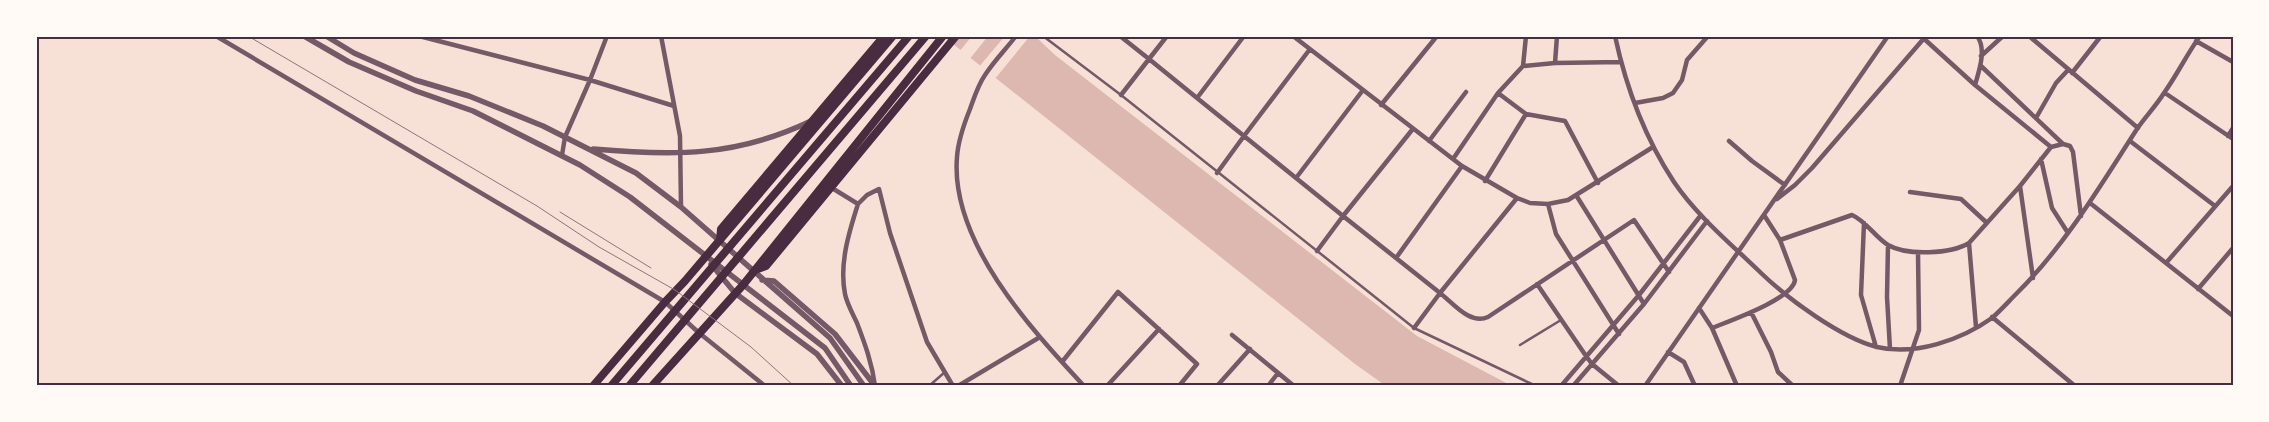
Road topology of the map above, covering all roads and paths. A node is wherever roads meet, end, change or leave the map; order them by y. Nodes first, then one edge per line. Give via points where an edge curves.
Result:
1 (216, 36) edge
2 (304, 36) edge
3 (419, 36) edge
4 (606, 36) edge
5 (661, 36) edge
6 (884, 36) edge
7 (893, 36) edge
8 (909, 36) edge
9 (926, 36) edge
10 (956, 36) edge
11 (1016, 36) edge
12 (1043, 36) edge
13 (1120, 36) edge
14 (1167, 36) edge
15 (1244, 36) edge
16 (1293, 36) edge
17 (1438, 36) edge
18 (1526, 36) edge
19 (1557, 36) edge
20 (1615, 36) edge
21 (1708, 36) edge
22 (1832, 36) edge
23 (1838, 36) edge
24 (1978, 36) edge
25 (2003, 36) edge
26 (2028, 36) edge
27 (2101, 36) edge
28 (2200, 36) edge
29 (327, 37) edge
30 (943, 37) edge
31 (1885, 37) edge
32 (1924, 37) edge
33 (2196, 42) junction
34 (322, 46) junction
35 (1310, 49) junction
36 (1981, 56) junction
37 (1149, 59) junction
38 (1621, 62) junction
39 (2233, 62) edge
40 (1555, 63) junction
41 (1523, 66) junction
42 (1981, 66) junction
43 (2070, 71) junction
44 (590, 80) junction
45 (1975, 85) junction
46 (1362, 90) junction
47 (1466, 92) dead end
48 (1498, 93) junction
49 (2165, 93) junction
50 (1121, 95) junction
51 (1197, 98) junction
52 (1635, 103) junction
53 (1381, 105) junction
54 (674, 106) junction
55 (834, 107) junction
56 (1526, 114) junction
57 (2036, 118) junction
58 (816, 119) junction
59 (2138, 128) junction
60 (2233, 128) edge
61 (1412, 130) junction
62 (1244, 136) junction
63 (565, 137) junction
64 (2231, 137) edge
65 (1429, 141) junction
66 (1729, 141) dead end
67 (2130, 141) junction
68 (2063, 144) junction
69 (1654, 147) junction
70 (2051, 147) junction
71 (588, 148) junction
72 (681, 154) junction
73 (562, 155) junction
74 (1453, 159) junction
75 (2041, 159) junction
76 (1462, 166) junction
77 (1217, 173) junction
78 (1296, 178) junction
79 (1486, 181) junction
80 (1598, 183) junction
81 (1785, 185) junction
82 (2020, 186) junction
83 (2233, 186) edge
84 (832, 188) junction
85 (1910, 192) dead end
86 (1576, 195) junction
87 (1517, 198) junction
88 (1774, 201) junction
89 (2090, 203) junction
90 (858, 204) junction
91 (1548, 204) junction
92 (682, 206) junction
93 (2215, 206) junction
94 (1701, 215) junction
95 (1764, 215) junction
96 (1344, 216) junction
97 (2081, 216) junction
98 (1707, 221) junction
99 (1864, 223) junction
100 (1987, 223) junction
101 (2068, 233) junction
102 (1605, 239) junction
103 (720, 240) junction
104 (1780, 240) junction
105 (1969, 243) junction
106 (1888, 245) junction
107 (2233, 248) edge
108 (1317, 251) junction
109 (1739, 252) junction
110 (1918, 252) junction
111 (705, 257) junction
112 (1396, 258) junction
113 (1574, 259) junction
114 (2166, 263) junction
115 (1663, 264) junction
116 (753, 271) junction
117 (1669, 272) junction
118 (2033, 278) junction
119 (762, 280) junction
120 (1537, 284) junction
121 (743, 285) junction
122 (2198, 289) junction
123 (735, 293) junction
124 (1440, 293) junction
125 (1639, 295) junction
126 (1784, 295) junction
127 (665, 302) junction
128 (1644, 304) junction
129 (1699, 308) junction
130 (1751, 312) junction
131 (2233, 316) edge
132 (1992, 317) junction
133 (1562, 319) junction
134 (1614, 325) junction
135 (1976, 327) junction
136 (1414, 328) junction
137 (1712, 328) junction
138 (1159, 329) junction
139 (698, 332) junction
140 (1619, 334) junction
141 (1232, 335) dead end
142 (1040, 337) junction
143 (1520, 345) dead end
144 (1876, 347) junction
145 (1250, 349) junction
146 (1890, 349) junction
147 (1914, 349) junction
148 (1668, 352) junction
149 (1586, 356) junction
150 (1062, 362) junction
151 (1592, 364) junction
152 (945, 372) junction
153 (1278, 373) junction
154 (593, 386) edge
155 (611, 386) edge
156 (629, 386) edge
157 (652, 386) edge
158 (765, 386) edge
159 (842, 386) edge
160 (851, 386) edge
161 (864, 386) edge
162 (875, 386) edge
163 (929, 386) edge
164 (953, 386) edge
165 (958, 386) edge
166 (1084, 386) edge
167 (1107, 386) edge
168 (1180, 386) edge
169 (1217, 386) edge
170 (1268, 386) edge
171 (1294, 386) edge
172 (1536, 386) edge
173 (1561, 386) edge
174 (1573, 386) edge
175 (1618, 386) edge
176 (1645, 386) edge
177 (1695, 386) edge
178 (1737, 386) edge
179 (1793, 386) edge
180 (1900, 386) edge
181 (2075, 386) edge

1 - 127 street
2 - 34 street
3 - 44 street
4 - 44 street
5 - 54 street
6 - 58 main road
7 - 55 main road
8 - 155 main road
9 - 156 main road
10 - 84 main road
11 - 142 street via 985,75 963,127 957,157 963,208 983,260
12 - 50 lane
13 - 37 street
14 - 37 street
15 - 51 street
16 - 35 street
17 - 53 street
18 - 41 street
19 - 40 street
20 - 38 street
21 - 52 street via 1686,60 1682,80 1673,93
22 - 23 lane
24 - 36 street
25 - 36 street
26 - 43 street
27 - 43 street
28 - 33 street
29 - 34 street
29 - 63 street via 354,53 415,80 469,96
30 - 116 main road
31 - 81 street
32 - 45 street
32 - 88 street via 1812,168
33 - 39 street
33 - 49 street
34 - 73 street via 349,62 416,92 473,111
35 - 46 street
35 - 62 street
36 - 42 street
37 - 50 street
37 - 51 street
38 - 40 street
38 - 52 street
40 - 41 street
41 - 48 street
42 - 45 street
42 - 57 street
43 - 57 street via 2056,83
43 - 59 street
44 - 54 street
44 - 63 street
45 - 70 street
46 - 53 street
46 - 78 street
47 - 65 street
48 - 56 street
48 - 74 street
49 - 59 street
49 - 64 street
50 - 77 lane
51 - 62 street
52 - 69 street
53 - 61 street
54 - 72 street
55 - 58 street
55 - 103 main road
56 - 79 street
56 - 80 street via 1565,121
57 - 68 street
58 - 72 street via 750,144
58 - 103 main road via 721,229
59 - 67 street
60 - 64 street
61 - 65 street
61 - 96 street
62 - 77 street
62 - 78 street
63 - 71 street
63 - 73 street
65 - 74 street
66 - 81 street
67 - 89 street
67 - 93 street
68 - 70 street
68 - 97 street via 2070,146 2073,152
69 - 80 street
69 - 94 street via 1674,183
70 - 75 street
71 - 72 street
71 - 92 street via 636,174
72 - 92 street
73 - 111 street via 630,197
74 - 76 street
75 - 82 street
75 - 101 street via 2052,208
76 - 79 street
76 - 112 street
77 - 108 lane
78 - 96 street
79 - 87 street
80 - 86 street
81 - 88 street
82 - 100 street
82 - 118 street
83 - 93 street
84 - 90 street
84 - 116 main road via 766,266
85 - 100 street via 1961,199
86 - 91 street
86 - 102 street
87 - 91 street
87 - 124 street
88 - 95 street
89 - 97 street
89 - 114 street
90 - 152 street via 879,189 890,233 927,342
90 - 162 street via 848,236 845,288 872,363
91 - 113 street via 1556,234
92 - 103 street
93 - 114 street
94 - 98 street
94 - 115 street
95 - 104 street
95 - 109 street
96 - 108 street
96 - 112 street
97 - 101 street
98 - 109 street
98 - 117 street
99 - 104 street via 1855,216 1847,215
99 - 106 street
99 - 144 street via 1861,295
100 - 105 street
101 - 118 street
102 - 113 street
102 - 115 street via 1634,220
102 - 125 street
103 - 111 main road
103 - 116 street
104 - 126 street via 1795,280 1795,285
105 - 110 street via 1959,248
105 - 135 street
106 - 110 street
106 - 146 street
107 - 122 street
108 - 136 lane
109 - 126 street
109 - 129 street
110 - 147 street via 1920,324
111 - 121 street
111 - 123 street
111 - 127 main road
112 - 124 street
113 - 120 street
113 - 134 street
114 - 122 street
115 - 117 street
115 - 125 street
116 - 119 street
116 - 121 main road
117 - 128 street
118 - 132 street
119 - 161 street via 830,338
119 - 162 street via 774,281 835,334
120 - 124 street via 1480,320 1473,320
120 - 133 street
121 - 123 main road
121 - 160 street via 825,348
122 - 131 street
123 - 139 main road
123 - 159 street via 817,354
124 - 136 street
125 - 128 street
125 - 134 street
126 - 130 street
126 - 144 street via 1838,330
127 - 139 street
127 - 154 main road
128 - 140 street
129 - 137 street
129 - 148 street
130 - 137 street
130 - 179 street via 1778,372
132 - 135 street
132 - 181 street
133 - 143 lane
133 - 149 street
134 - 140 street
134 - 149 street
135 - 147 street via 1949,340
136 - 172 lane
137 - 178 street
138 - 150 street via 1118,292
138 - 167 street
138 - 168 street via 1197,364
139 - 157 main road
139 - 158 street
140 - 151 street
141 - 145 street
142 - 150 street
142 - 165 street
144 - 146 street
145 - 153 street
145 - 169 street
146 - 147 street
147 - 180 street
148 - 176 street
148 - 177 street via 1684,362
149 - 151 street
149 - 173 street
150 - 166 street
151 - 174 street
151 - 175 street
152 - 163 lane
152 - 164 street
153 - 170 street
153 - 171 street

